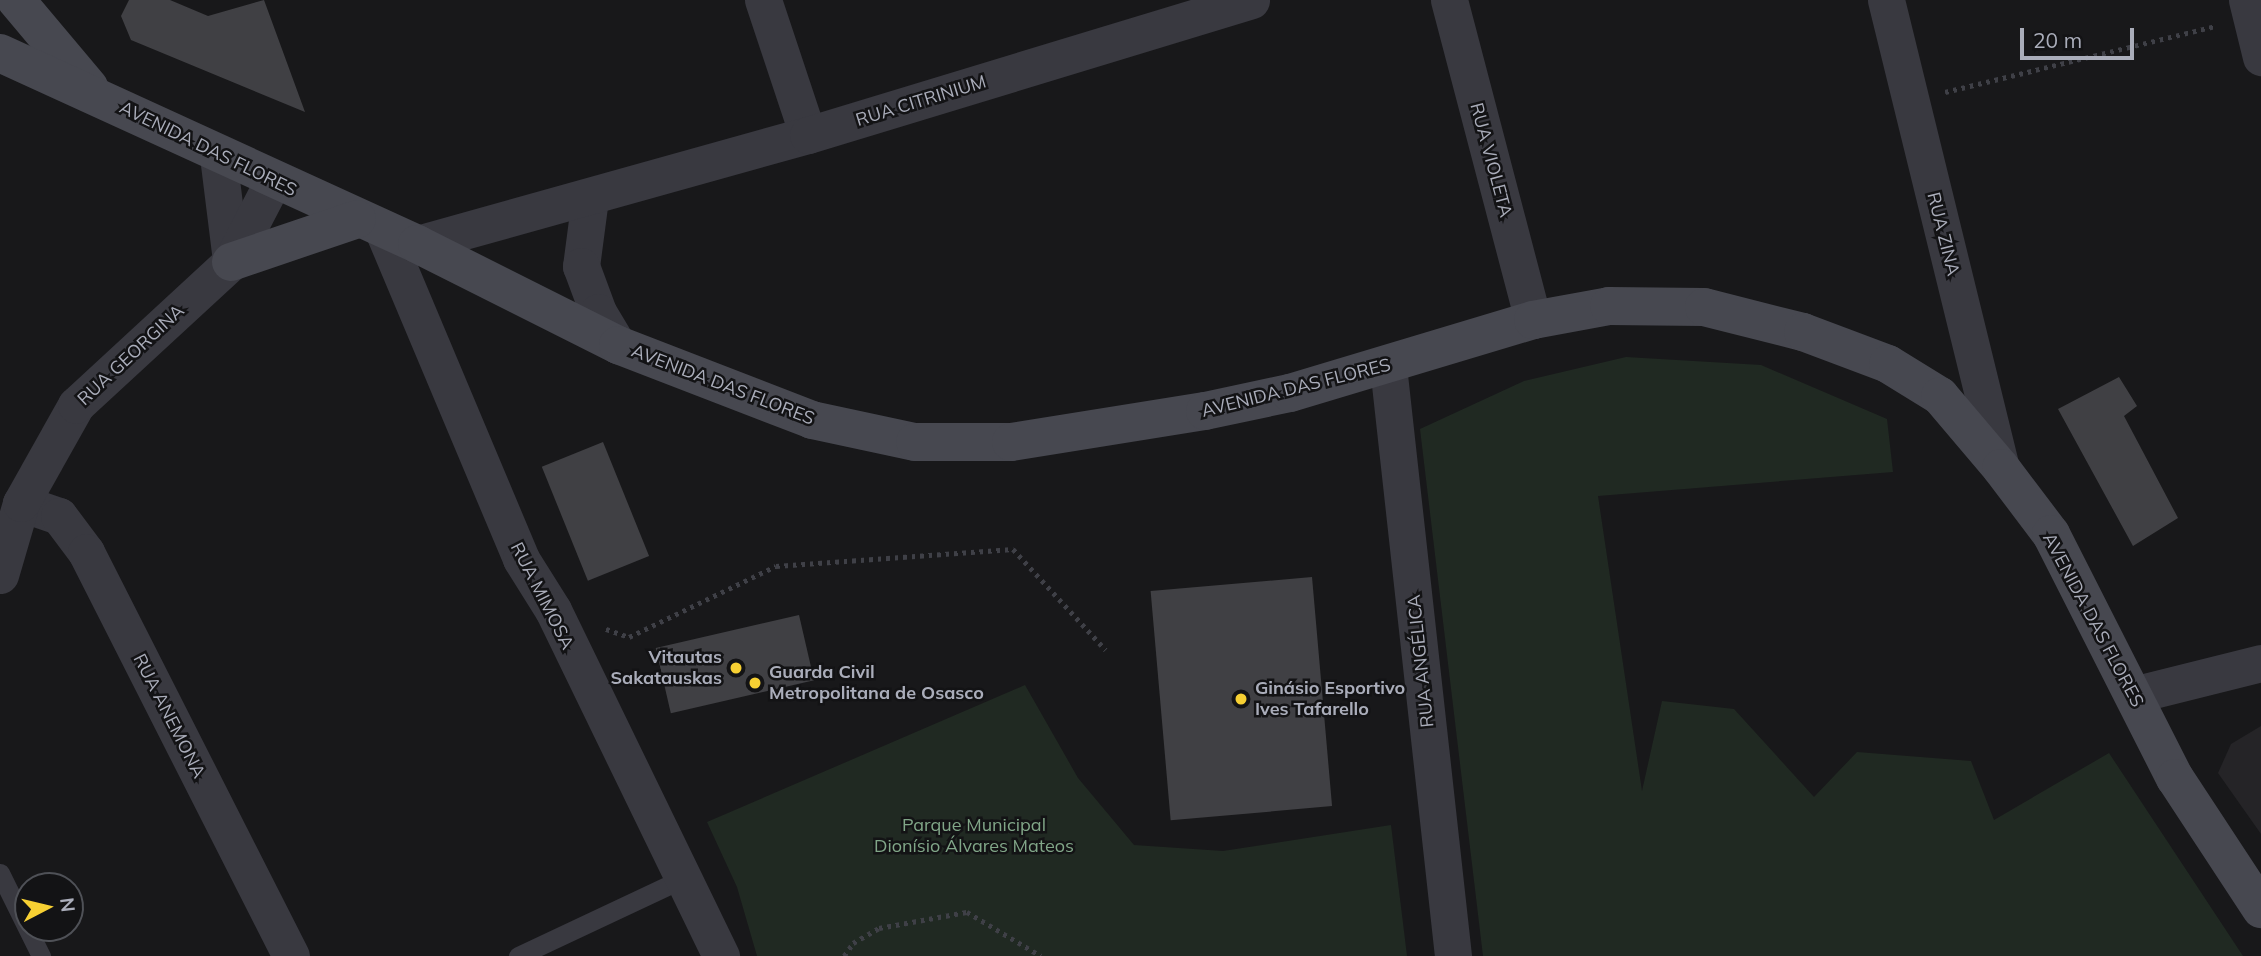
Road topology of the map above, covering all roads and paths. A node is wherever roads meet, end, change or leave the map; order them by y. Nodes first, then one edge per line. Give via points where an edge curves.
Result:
1 (16, 0) edge
2 (763, 0) edge
3 (1251, 0) edge
4 (1449, 0) edge
5 (1886, 0) edge
6 (2249, 9) edge
7 (0, 53) edge
8 (2261, 57) edge
9 (95, 94) junction
10 (1910, 100) junction
11 (808, 135) junction
12 (218, 156) junction
13 (273, 181) junction
14 (590, 198) junction
15 (369, 223) junction
16 (416, 243) junction
17 (231, 262) junction
18 (1533, 320) junction
19 (618, 345) junction
20 (1388, 366) junction
21 (2001, 468) junction
22 (10, 500) edge
23 (0, 575) edge
24 (553, 610) junction
25 (1106, 650) dead end
26 (2261, 663) edge
27 (2133, 695) junction
28 (0, 873) edge
29 (685, 877) junction
30 (2261, 909) edge
31 (41, 956) edge
32 (291, 956) edge
33 (518, 956) edge
34 (721, 956) edge
35 (844, 956) edge
36 (1041, 956) edge
37 (1453, 956) edge

1 - 9 main road, AVENIDA DAS FLORES
2 - 11 street
3 - 11 street, RUA CITRINIUM
4 - 18 street, RUA VIOLETA
5 - 10 street, RUA ZINA
6 - 8 street
6 - 10 path
7 - 9 main road, AVENIDA DAS FLORES
9 - 12 main road, AVENIDA DAS FLORES
10 - 21 street, RUA ZINA
11 - 14 street, RUA CITRINIUM
12 - 13 main road, AVENIDA DAS FLORES
12 - 17 street via 229,212
13 - 15 main road, AVENIDA DAS FLORES
13 - 17 street, RUA GEORGINA
14 - 16 street, RUA CITRINIUM
14 - 19 street via 580,265 598,312
15 - 16 main road, AVENIDA DAS FLORES
15 - 17 main road
15 - 24 street, RUA MIMOSA via 521,559
16 - 19 main road, AVENIDA DAS FLORES
17 - 22 street, RUA GEORGINA via 76,405
18 - 20 main road, AVENIDA DAS FLORES
18 - 21 main road, AVENIDA DAS FLORES via 1609,306 1704,307 1803,331 1888,364 1940,396
19 - 20 main road, AVENIDA DAS FLORES via 812,420 915,442 1010,442 1205,411
20 - 37 street, RUA ANGÉLICA
21 - 27 main road, AVENIDA DAS FLORES via 2051,534
22 - 23 street, RUA GEORGINA
22 - 32 street, RUA ANEMONA via 59,516 86,552
24 - 25 path via 629,637 776,566 1013,549
24 - 29 street, RUA MIMOSA
26 - 27 street
27 - 30 main road, AVENIDA DAS FLORES via 2175,778
28 - 31 lane
29 - 33 lane
29 - 34 street, RUA MIMOSA
35 - 36 path via 853,943 879,928 967,912

